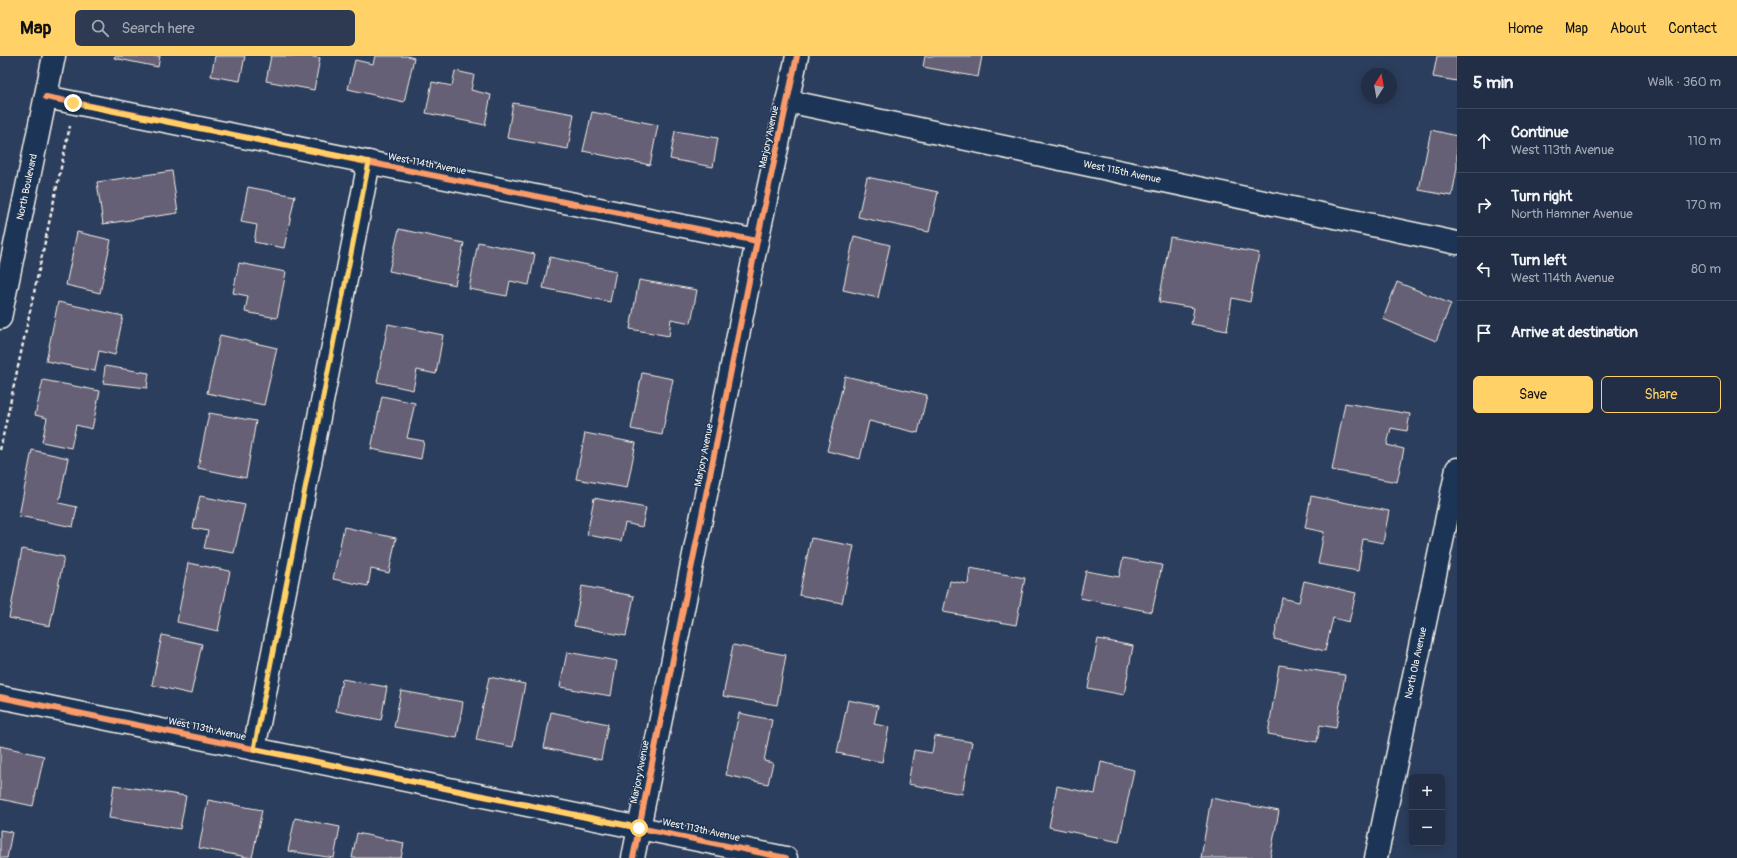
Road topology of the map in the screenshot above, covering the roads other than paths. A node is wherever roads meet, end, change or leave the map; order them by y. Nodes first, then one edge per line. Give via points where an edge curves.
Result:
1 (54, 56) edge
2 (797, 56) edge
3 (46, 97) junction
4 (787, 101) junction
5 (369, 162) junction
6 (757, 241) junction
7 (1457, 242) edge
8 (0, 318) edge
9 (1457, 469) edge
10 (0, 696) edge
11 (254, 749) junction
12 (639, 828) junction
13 (633, 858) edge
14 (786, 858) edge
15 (1376, 858) edge

1 - 3 street, North Boulevard
2 - 4 street, Marjory Avenue
3 - 5 street, West 114th Avenue
3 - 8 street, North Boulevard
4 - 6 street, Marjory Avenue
4 - 7 street, West 115th Avenue
5 - 6 street, West 114th Avenue
5 - 11 street
6 - 12 street, Marjory Avenue
9 - 15 street, North Ola Avenue
10 - 11 street, West 113th Avenue
11 - 12 street, West 113th Avenue
12 - 13 street, Marjory Avenue
12 - 14 street, West 113th Avenue

